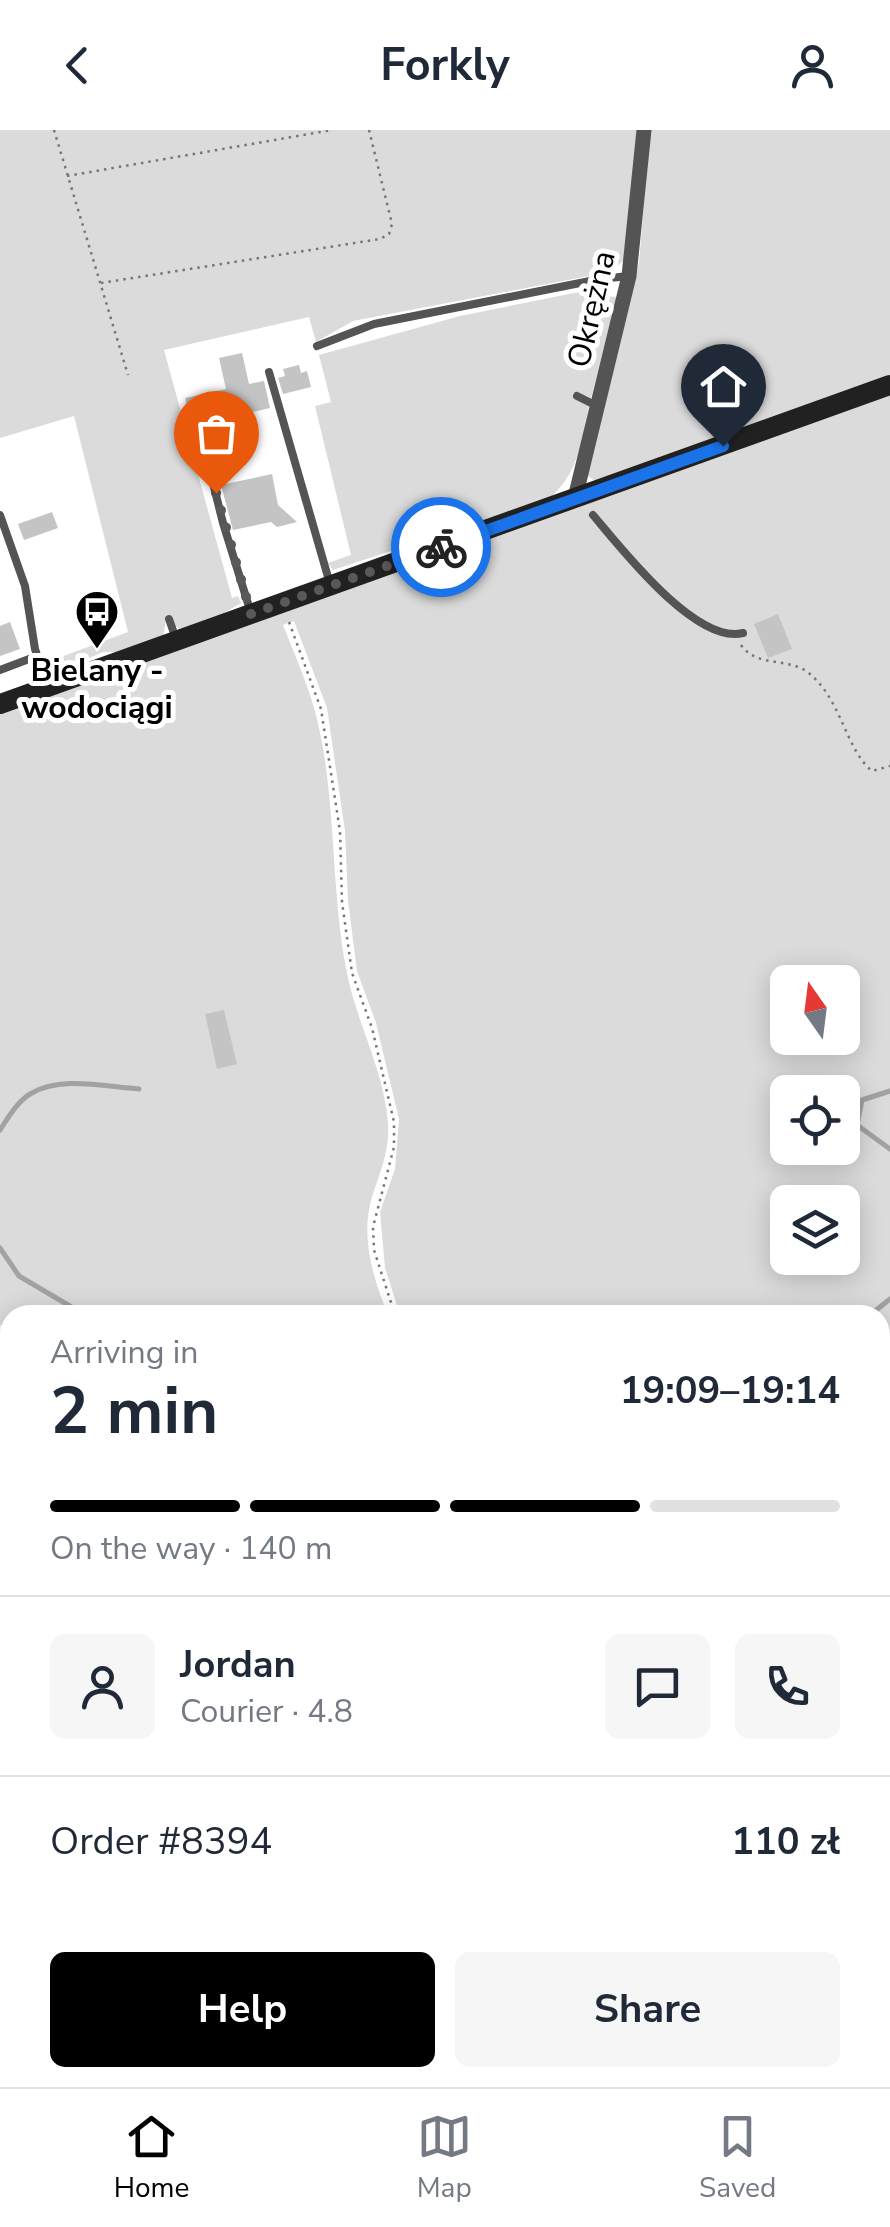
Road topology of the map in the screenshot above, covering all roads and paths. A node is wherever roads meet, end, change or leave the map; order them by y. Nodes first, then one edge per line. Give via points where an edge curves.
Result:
1 (54, 130) edge
2 (332, 130) edge
3 (369, 130) edge
4 (644, 130) edge
5 (67, 176) junction
6 (629, 276) junction
7 (101, 283) junction
8 (317, 346) dead end
9 (269, 372) dead end
10 (128, 375) dead end
11 (890, 385) edge
12 (577, 396) dead end
13 (596, 406) junction
14 (203, 443) dead end
15 (575, 498) junction
16 (0, 515) edge
17 (592, 516) dead end
18 (330, 586) junction
19 (282, 603) junction
20 (251, 614) junction
21 (169, 620) dead end
22 (738, 635) joint
23 (176, 641) junction
24 (37, 656) junction
25 (0, 670) edge
26 (47, 688) junction
27 (0, 704) edge
28 (890, 766) edge
29 (392, 1305) edge

1 - 5 path
2 - 5 path
3 - 7 path via 389,234
4 - 6 street, Okrężna
5 - 7 path
6 - 8 lane via 374,324
6 - 13 street, Okrężna
7 - 10 path
9 - 18 lane
11 - 15 main road
12 - 13 lane
13 - 15 street, Okrężna
14 - 20 lane
15 - 18 main road
16 - 24 lane via 29,603
17 - 22 lane via 669,597 704,625
18 - 19 main road
19 - 20 main road
19 - 29 path via 321,709 352,972 394,1122 394,1147 372,1227
20 - 23 main road
21 - 23 lane
22 - 28 path via 746,652 805,670 846,725 860,762 872,771
23 - 26 main road
24 - 25 lane
24 - 26 lane
26 - 27 main road

